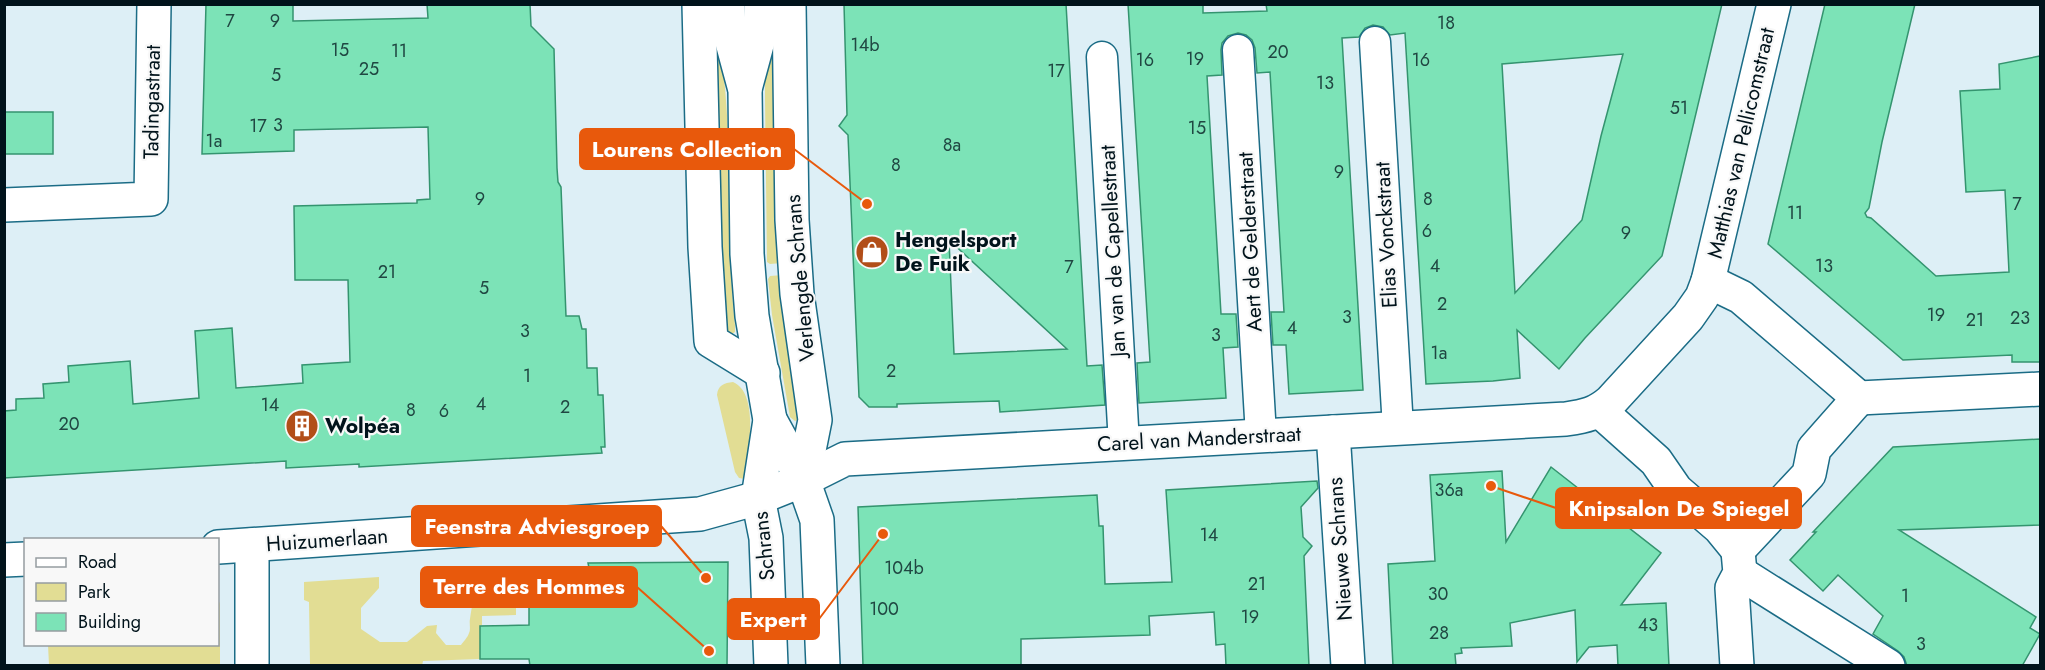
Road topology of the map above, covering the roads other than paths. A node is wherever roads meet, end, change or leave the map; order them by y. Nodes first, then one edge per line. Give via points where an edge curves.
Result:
1 (154, 4) edge
2 (699, 4) edge
3 (728, 4) edge
4 (761, 4) edge
5 (789, 4) edge
6 (1774, 4) edge
7 (1375, 42) dead end
8 (1238, 50) dead end
9 (1102, 57) dead end
10 (745, 90) junction
11 (4, 205) edge
12 (1708, 281) junction
13 (763, 373) junction
14 (2040, 389) edge
15 (1859, 399) junction
16 (1600, 411) junction
17 (770, 420) junction
18 (1398, 428) junction
19 (1333, 432) junction
20 (1261, 435) junction
21 (1124, 444) junction
22 (803, 480) junction
23 (758, 498) junction
24 (252, 545) junction
25 (219, 547) edge
26 (24, 559) edge
27 (4, 560) edge
28 (1739, 561) junction
29 (252, 666) edge
30 (771, 666) edge
31 (824, 666) edge
32 (1348, 666) edge
33 (1737, 666) edge
34 (1888, 666) edge

1 - 11 street, Tadingastraat via 151,199
2 - 13 street via 711,341
3 - 10 street via 729,32
4 - 10 street via 761,30
5 - 22 street, Verlengde Schrans via 793,241 815,420
6 - 12 street, Matthias van Pellicomstraat
7 - 18 street, Elias Vonckstraat
8 - 20 street, Aert de Gelderstraat
9 - 21 street, Jan van de Capellestraat
10 - 13 street via 748,276
12 - 15 street via 1741,297
12 - 16 street via 1688,317
13 - 17 street
14 - 15 street
15 - 28 street via 1814,449 1809,474
16 - 18 street, Carel van Manderstraat via 1566,419
16 - 28 street via 1656,461 1676,490 1720,528
17 - 22 street
17 - 23 street
18 - 19 street, Carel van Manderstraat
19 - 20 street, Carel van Manderstraat
19 - 32 street, Nieuwe Schrans
20 - 21 street, Carel van Manderstraat
21 - 22 street, Carel van Manderstraat via 845,459
22 - 23 street, Carel van Manderstraat
22 - 31 street via 817,520
23 - 24 street, Huizumerlaan via 700,514
23 - 30 street, Schrans via 766,538
24 - 25 street, Huizumerlaan
24 - 29 street
26 - 27 street
28 - 33 street via 1732,588
28 - 34 street

